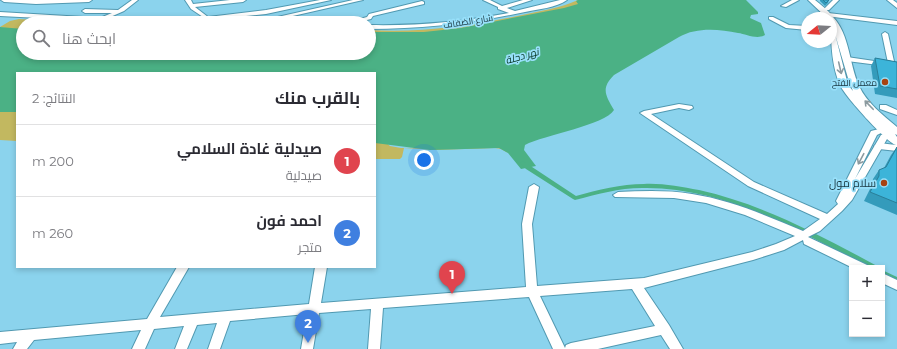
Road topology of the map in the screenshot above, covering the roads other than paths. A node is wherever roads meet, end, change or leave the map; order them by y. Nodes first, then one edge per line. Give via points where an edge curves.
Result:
1 (4, 0) edge
2 (13, 0) edge
3 (89, 0) edge
4 (135, 0) edge
5 (188, 0) edge
6 (243, 0) edge
7 (328, 0) edge
8 (360, 0) edge
9 (486, 0) edge
10 (529, 0) edge
11 (564, 0) edge
12 (796, 0) edge
13 (804, 0) edge
14 (811, 0) edge
15 (836, 0) edge
16 (890, 0) edge
17 (39, 1) edge
18 (422, 3) dead end
19 (340, 5) junction
20 (193, 6) junction
21 (784, 6) dead end
22 (897, 6) edge
23 (500, 8) junction
24 (86, 11) dead end
25 (119, 11) junction
26 (822, 12) edge
27 (824, 12) edge
28 (830, 12) edge
29 (0, 14) edge
30 (514, 14) junction
31 (33, 16) edge
32 (108, 16) edge
33 (205, 16) edge
34 (232, 16) edge
35 (287, 16) edge
36 (306, 16) edge
37 (371, 16) edge
38 (837, 17) edge
39 (771, 18) dead end
40 (897, 23) edge
41 (376, 27) edge
42 (801, 28) edge
43 (837, 30) edge
44 (885, 34) dead end
45 (835, 48) edge
46 (847, 59) junction
47 (883, 107) dead end
48 (689, 108) dead end
49 (897, 113) edge
50 (892, 134) edge
51 (879, 146) junction
52 (534, 187) dead end
53 (618, 195) dead end
54 (829, 216) junction
55 (804, 238) junction
56 (856, 265) edge
57 (182, 268) edge
58 (321, 268) edge
59 (885, 279) edge
60 (635, 284) junction
61 (897, 285) edge
62 (532, 291) junction
63 (377, 303) junction
64 (315, 308) junction
65 (225, 317) junction
66 (193, 319) junction
67 (150, 324) junction
68 (665, 329) junction
69 (30, 336) junction
70 (0, 338) edge
71 (19, 349) edge
72 (138, 349) edge
73 (181, 349) edge
74 (214, 349) edge
75 (307, 349) edge
76 (374, 349) edge
77 (559, 349) edge
78 (571, 349) edge
79 (677, 349) edge

1 - 2 street
2 - 17 street
3 - 17 street
4 - 25 street
5 - 20 street
6 - 20 street
7 - 34 street
8 - 19 street
9 - 23 street
10 - 23 street
11 - 30 street, شارع الضفاف
12 - 21 street
13 - 26 main road
14 - 27 main road
15 - 28 street
16 - 22 street
18 - 37 street
19 - 35 street
19 - 36 street via 342,7 339,9
20 - 33 street
23 - 30 street
24 - 25 street
25 - 32 street
29 - 31 street
30 - 41 street, شارع الضفاف via 439,26
38 - 40 street
39 - 42 street via 788,27
43 - 46 main road
44 - 46 street via 892,66
45 -> 50 main road via 844,85 870,117
50 -> 46 main road via 859,94
47 - 49 street
48 - 54 street via 680,106 644,113 751,184
50 - 51 main road
50 - 51 street via 884,137
50 -> 54 street via 853,174 843,198
51 - 54 street via 849,198
52 - 62 street via 527,224
53 - 55 street via 692,197 728,206
54 - 55 street
55 - 56 street
55 - 60 street via 753,256
57 - 67 street
58 - 64 street
59 - 61 street
60 - 62 street
60 - 68 street
62 - 63 street
62 - 77 street
63 - 64 street
63 - 76 street
64 - 65 street
64 - 75 street
65 - 66 street
65 - 74 street
66 - 67 street
66 - 73 street
67 - 69 street
67 - 72 street
68 - 78 street
68 - 79 street
69 - 70 street
69 - 71 street

